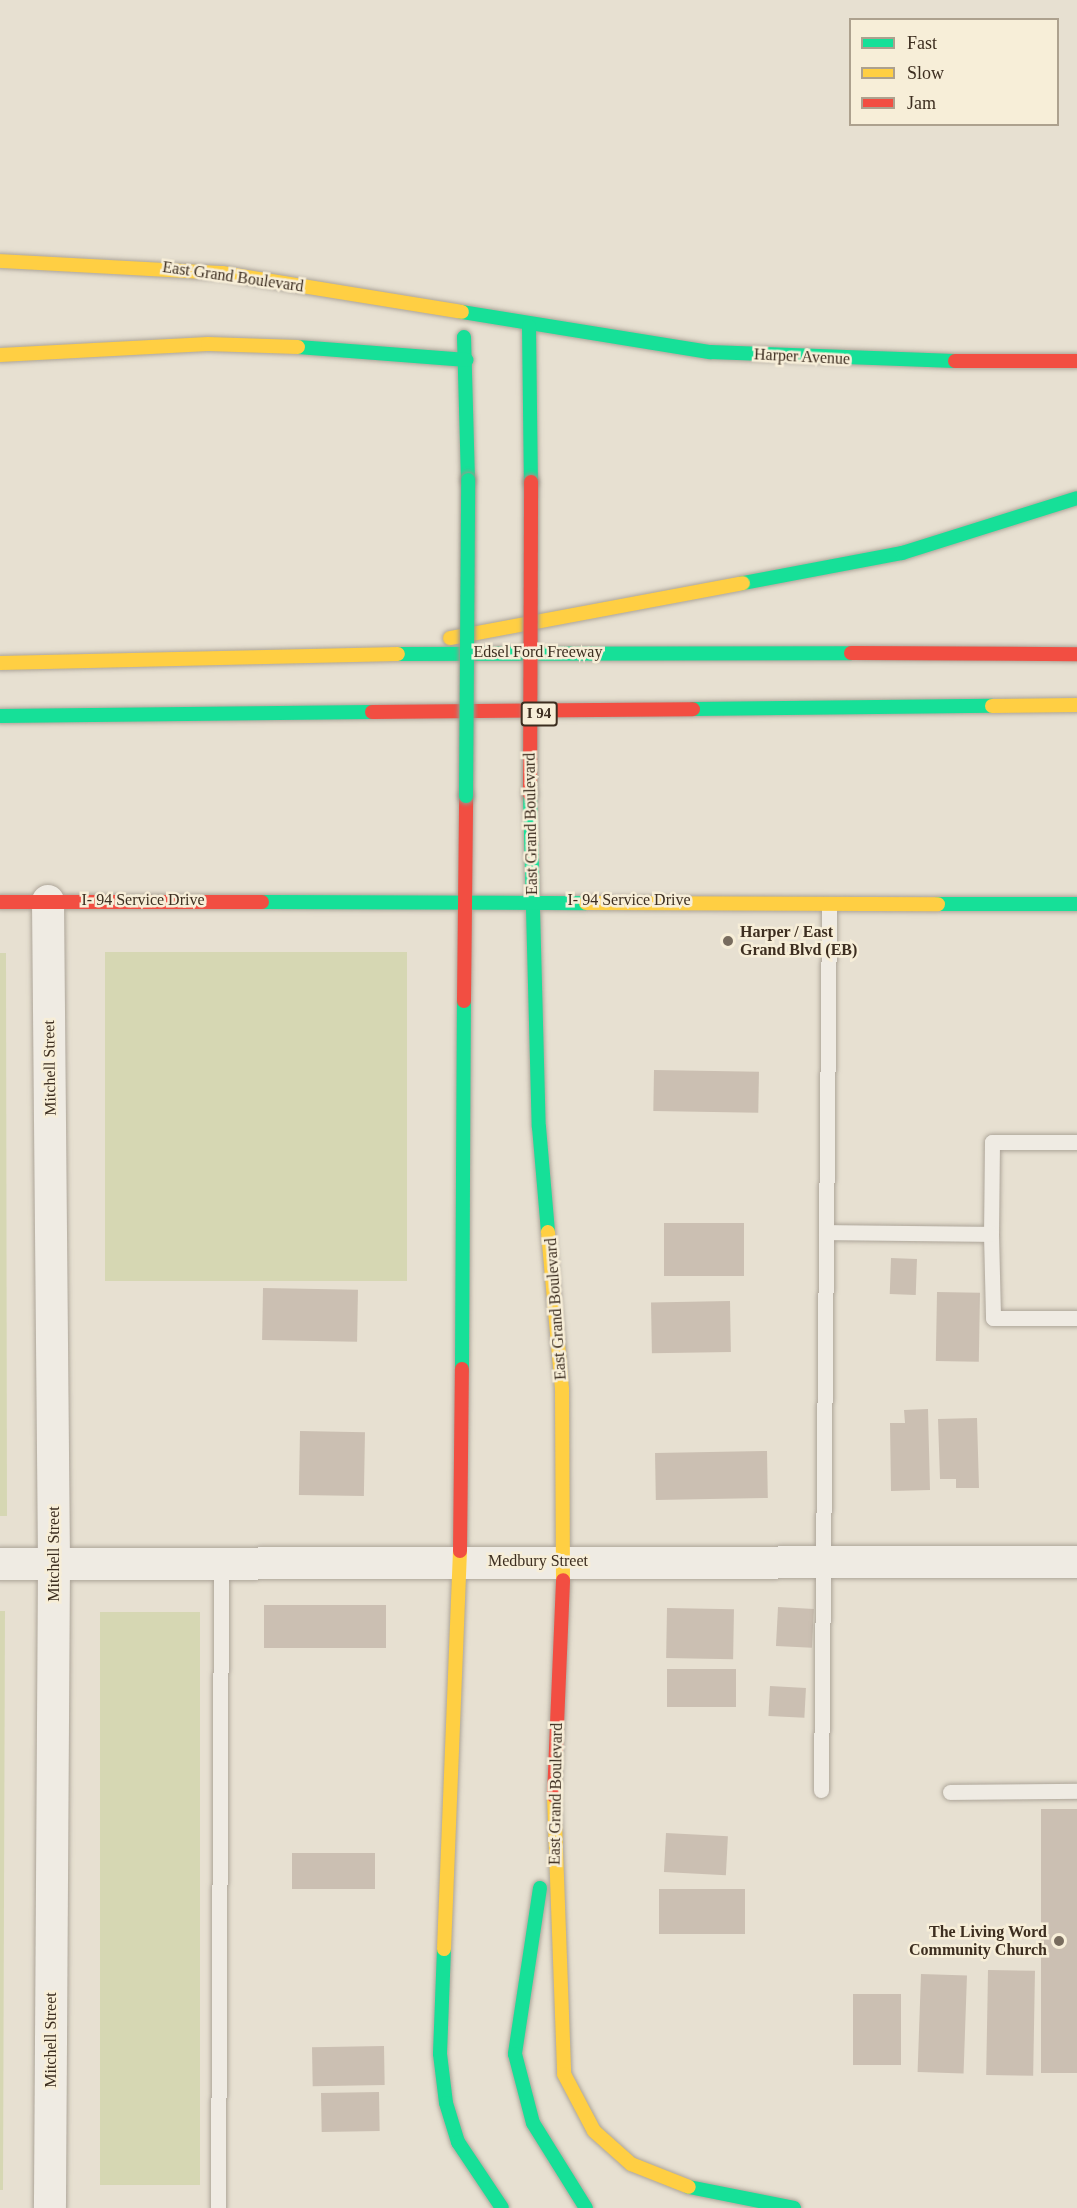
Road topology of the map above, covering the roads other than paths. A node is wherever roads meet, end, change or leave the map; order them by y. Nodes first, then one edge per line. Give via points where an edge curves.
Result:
1 (0, 261) edge
2 (463, 315) junction
3 (529, 326) junction
4 (0, 355) edge
5 (466, 360) junction
6 (1077, 361) edge
7 (1077, 498) edge
8 (1077, 654) edge
9 (367, 655) junction
10 (0, 663) edge
11 (1077, 705) edge
12 (0, 717) edge
13 (466, 900) junction
14 (532, 900) junction
15 (48, 901) junction
16 (0, 902) edge
17 (1077, 904) edge
18 (829, 906) junction
19 (1077, 1142) edge
20 (826, 1232) junction
21 (991, 1234) junction
22 (1077, 1318) edge
23 (460, 1561) junction
24 (564, 1562) junction
25 (1077, 1562) edge
26 (825, 1563) junction
27 (0, 1564) edge
28 (54, 1564) junction
29 (221, 1564) junction
30 (821, 1790) dead end
31 (1077, 1791) edge
32 (950, 1792) dead end
33 (553, 1815) junction
34 (458, 2142) junction
35 (469, 2186) dead end
36 (764, 2206) edge
37 (50, 2208) edge
38 (218, 2208) edge
39 (502, 2208) edge
40 (586, 2208) edge
41 (794, 2208) edge

1 - 2 main road, East Grand Boulevard via 162,266
2 - 3 main road, East Grand Boulevard
2 - 5 main road
3 - 6 main road, Harper Avenue via 795,358
3 - 14 main road, East Grand Boulevard, bridge
4 - 5 main road via 208,344 364,349
5 - 13 main road, bridge
7 - 9 main road via 902,553
8 - 9 main road, Edsel Ford Freeway
9 - 10 main road, Edsel Ford Freeway
11 - 12 main road, I 94
13 - 14 main road, I- 94 Service Drive
13 - 15 main road, I- 94 Service Drive
13 - 23 main road
14 - 18 main road, I- 94 Service Drive via 729,900
14 - 24 main road, East Grand Boulevard via 539,1127 562,1389
15 - 16 main road, I- 94 Service Drive
15 - 28 street, Mitchell Street
17 - 18 main road, I- 94 Service Drive
18 - 20 lane
19 - 21 lane via 992,1142
20 - 21 lane
20 - 26 lane
21 - 22 lane via 993,1318
23 - 24 street, Medbury Street
23 - 29 street, Medbury Street
23 - 34 main road via 440,2054 446,2103
24 - 26 street, Medbury Street
24 - 33 main road, East Grand Boulevard
25 - 26 street, Medbury Street
26 - 30 lane
27 - 28 street, Medbury Street
28 - 29 street, Medbury Street
28 - 37 street, Mitchell Street
29 - 38 lane
31 - 32 lane
33 - 36 main road, East Grand Boulevard via 558,2041 564,2073 580,2111 611,2149 652,2175
33 - 40 main road via 515,2054 533,2123
34 - 35 main road
34 - 39 main road
36 - 41 main road, East Grand Boulevard

